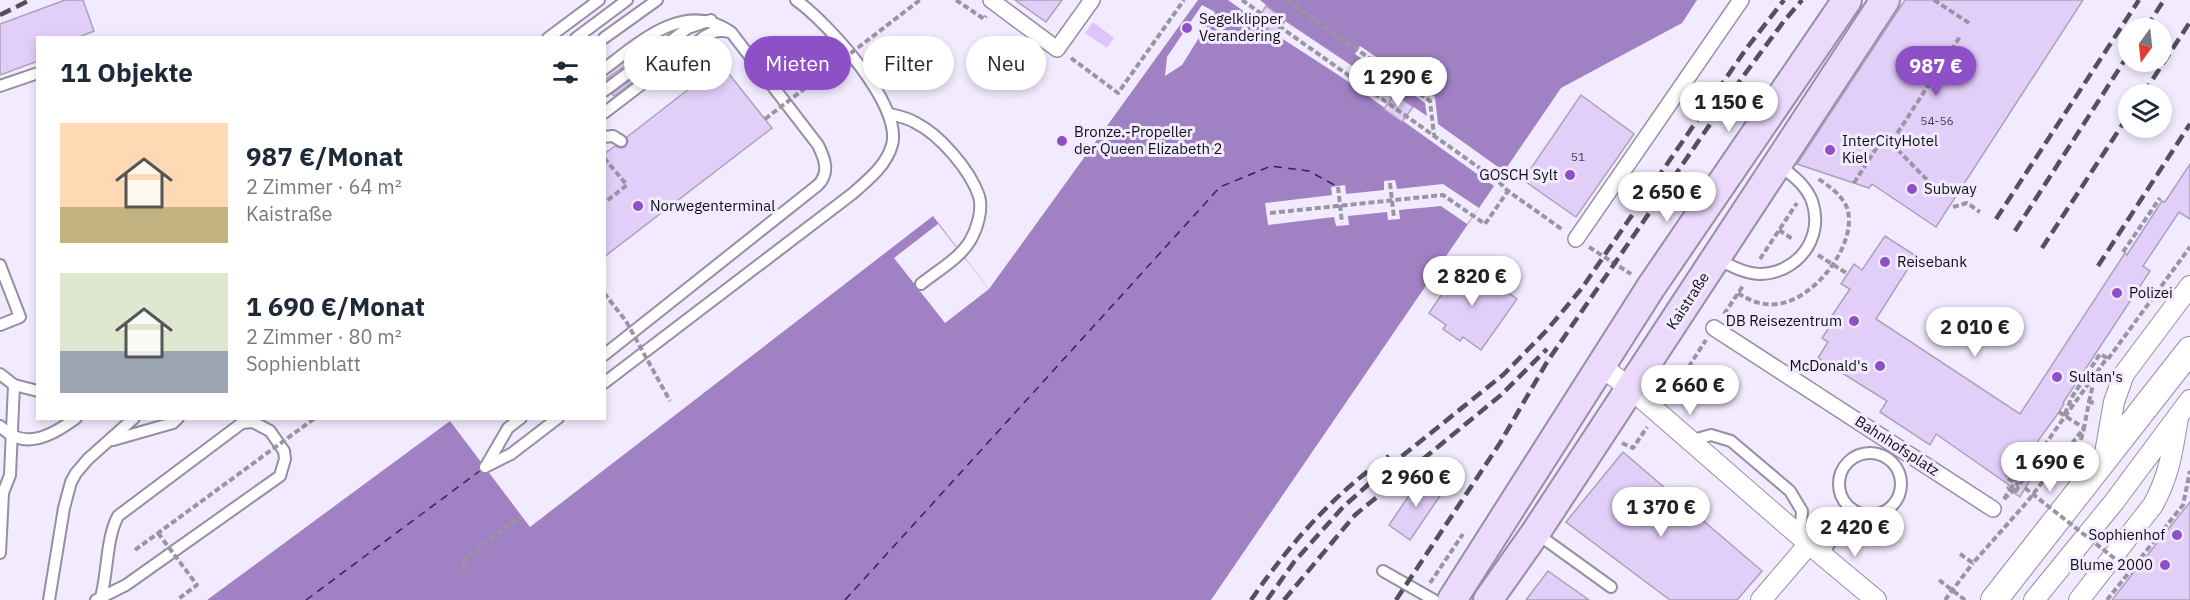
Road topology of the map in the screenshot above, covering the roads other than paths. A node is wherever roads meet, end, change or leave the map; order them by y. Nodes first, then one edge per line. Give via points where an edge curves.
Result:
1 (599, 0) edge
2 (627, 0) edge
3 (657, 0) edge
4 (796, 0) edge
5 (991, 0) edge
6 (1092, 0) edge
7 (1741, 0) edge
8 (1847, 0) edge
9 (1885, 0) edge
10 (713, 19) junction
11 (730, 32) junction
12 (551, 36) edge
13 (579, 36) edge
14 (606, 37) edge
15 (606, 68) edge
16 (36, 74) edge
17 (0, 86) edge
18 (606, 90) edge
19 (606, 111) edge
20 (890, 114) junction
21 (606, 136) edge
22 (621, 141) dead end
23 (1778, 165) junction
24 (1576, 239) road end
25 (1716, 258) junction
26 (0, 265) edge
27 (921, 284) dead end
28 (2190, 286) edge
29 (0, 325) edge
30 (1714, 328) road end
31 (2190, 350) edge
32 (606, 353) edge
33 (1602, 367) junction
34 (0, 374) edge
35 (606, 381) edge
36 (14, 385) junction
37 (1630, 389) junction
38 (36, 390) edge
39 (2184, 407) edge
40 (73, 420) edge
41 (132, 420) edge
42 (176, 420) edge
43 (518, 420) edge
44 (555, 420) edge
45 (244, 421) edge
46 (0, 426) edge
47 (11, 436) junction
48 (110, 441) junction
49 (1690, 441) junction
50 (2103, 461) junction
51 (2, 489) edge
52 (1998, 504) road end
53 (1852, 509) junction
54 (1536, 532) junction
55 (1810, 545) junction
56 (0, 553) edge
57 (1383, 571) dead end
58 (1611, 587) dead end
59 (2083, 595) edge
60 (99, 599) edge
61 (49, 600) edge
62 (1434, 600) edge
63 (1452, 600) edge
64 (1488, 600) edge
65 (1761, 600) edge
66 (1876, 600) edge
67 (1994, 600) edge
68 (2034, 600) edge

1 - 12 lane
2 - 13 lane
3 - 14 lane
4 - 20 lane via 839,41
5 - 6 street via 1058,49
7 - 24 street
8 - 33 main road via 1651,287
9 - 23 main road, Kaistraße
10 - 11 lane
10 - 15 lane via 697,16 668,21
10 - 18 lane via 688,28
11 - 19 lane via 712,31
11 - 32 lane via 818,145 825,165 823,180
16 - 17 lane
20 - 27 lane via 915,122 936,136 961,165 979,198 977,224 970,240 961,253
20 - 35 lane via 892,144 875,173
21 - 22 lane
23 - 25 main road, Kaistraße
23 - 25 lane via 1798,179 1812,201 1814,234 1807,248 1798,259 1779,270 1752,273
25 - 37 main road, Kaistraße
26 - 29 lane via 20,317
28 - 50 street via 2124,374 2113,405
30 - 52 street, Bahnhofsplatz
31 - 50 street
33 - 37 street
33 - 63 main road
34 - 36 lane
36 - 38 lane
36 - 47 lane
37 - 49 street
37 - 54 main road, Kaistraße
39 - 59 street via 2161,492
39 - 68 street via 2114,502
40 - 47 lane via 38,439
41 - 48 lane
42 - 48 lane
43 - 44 lane via 508,428 485,467 511,454
45 - 60 lane via 118,516
45 - 60 lane via 262,425 284,451 280,476 126,585
46 - 47 lane
47 - 51 lane via 10,475
48 - 61 lane via 88,459 71,482
49 - 55 street
49 - 55 lane via 1711,435 1731,441 1790,491 1802,511
50 - 67 street
51 - 56 lane
53 - 53 lane, Bahnhofsplatz via 1865,514 1880,513 1896,501 1901,481 1886,458 1867,453 1844,467 1839,486
53 - 55 lane
54 - 58 lane
54 - 64 main road, Kaistraße
55 - 65 street
55 - 66 street
57 - 62 lane

